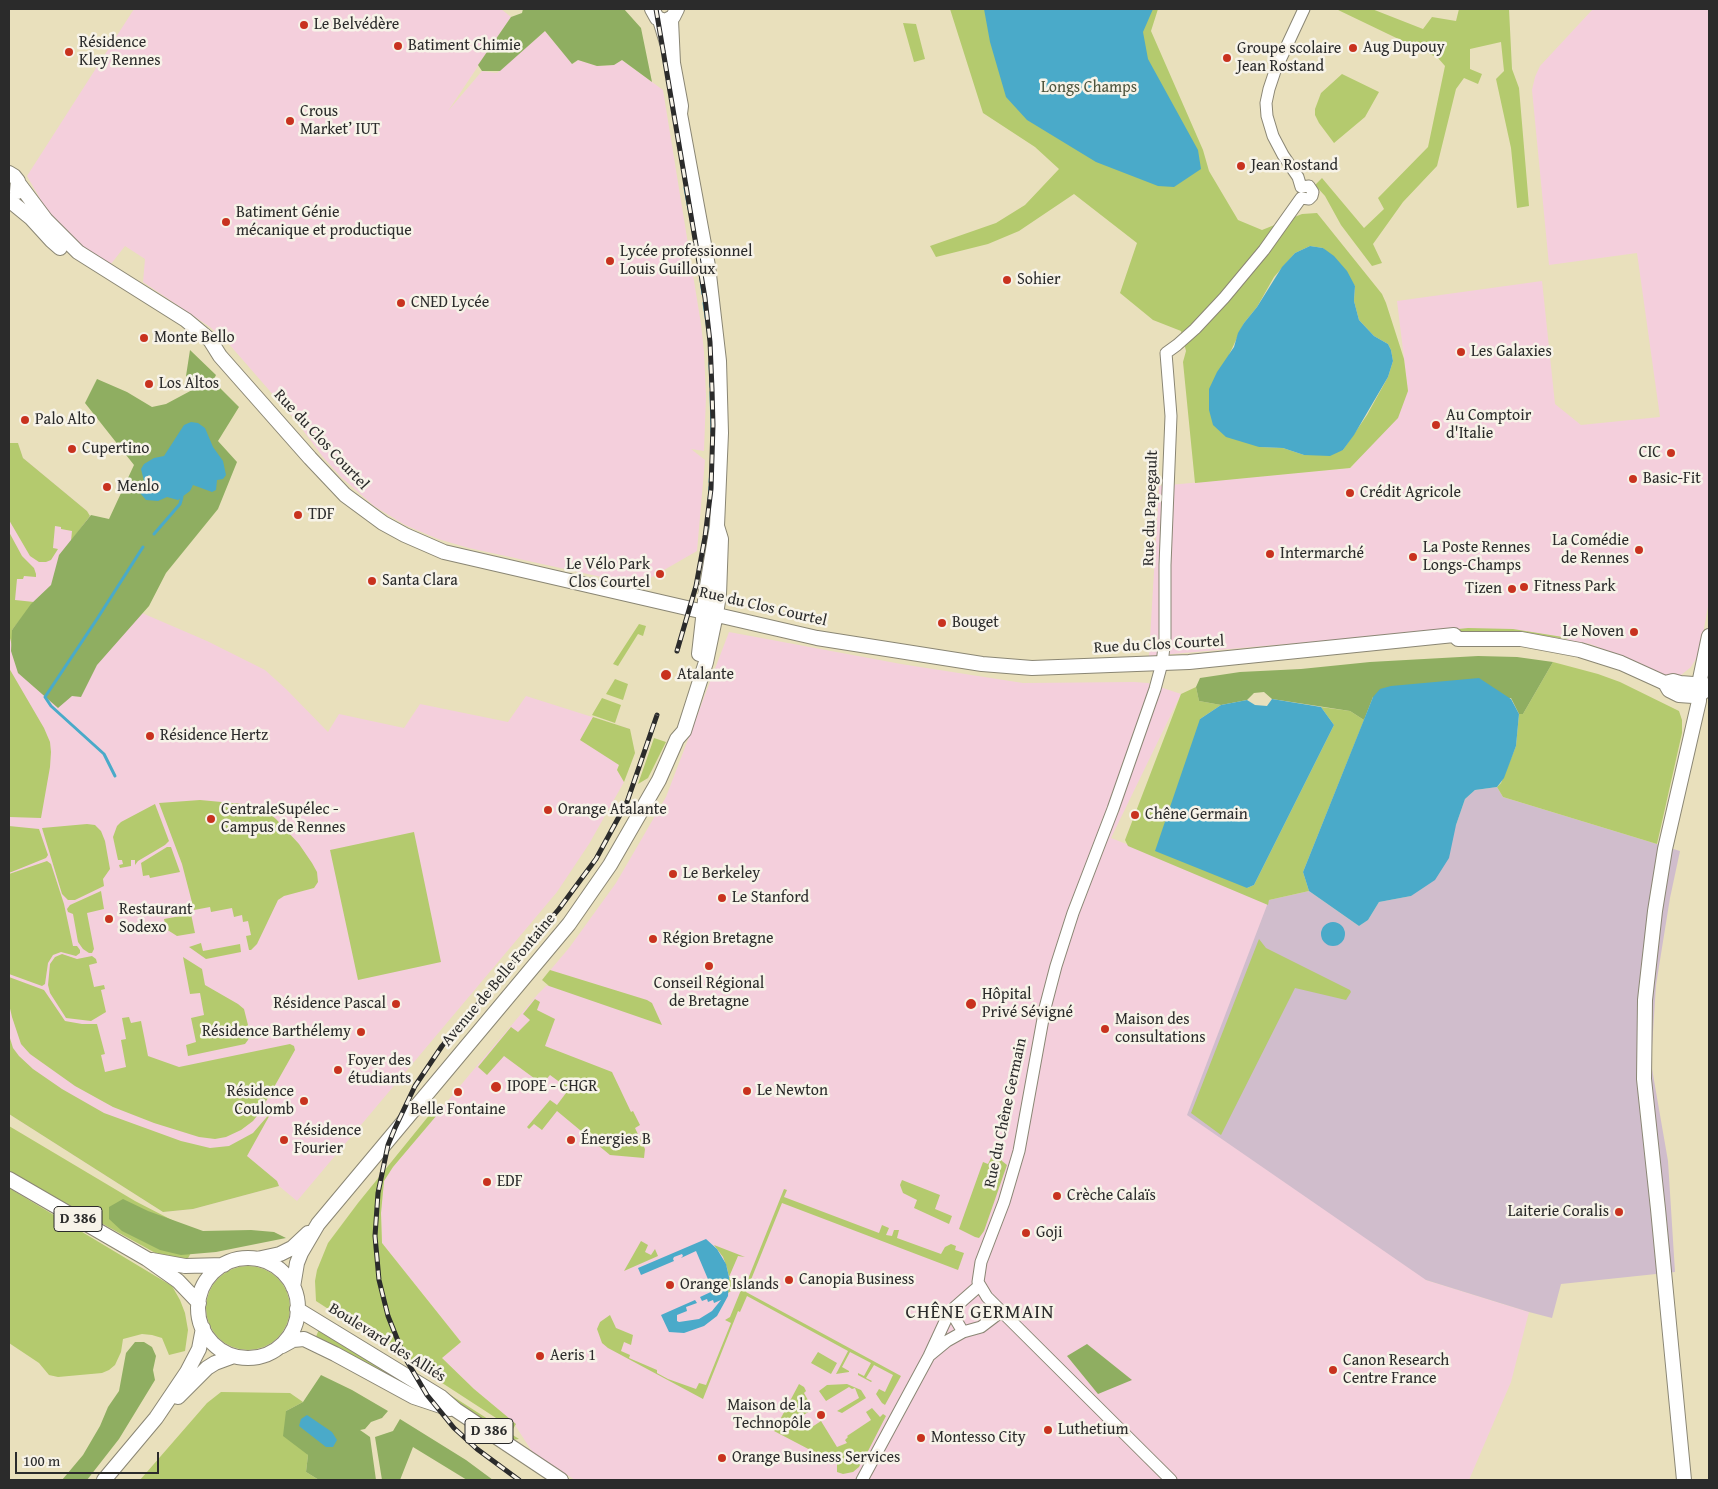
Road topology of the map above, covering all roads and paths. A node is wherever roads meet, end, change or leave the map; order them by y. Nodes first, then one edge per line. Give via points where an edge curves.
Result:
1 (1304, 9) edge
2 (665, 14) edge
3 (13, 174) edge
4 (9, 199) edge
5 (220, 356) junction
6 (710, 613) junction
7 (1709, 636) edge
8 (1162, 663) junction
9 (1665, 683) junction
10 (1704, 690) edge
11 (1679, 695) junction
12 (1694, 726) junction
13 (9, 1179) edge
14 (318, 1224) junction
15 (147, 1259) junction
16 (256, 1259) junction
17 (224, 1265) junction
18 (979, 1286) junction
19 (293, 1287) junction
20 (199, 1303) junction
21 (298, 1308) junction
22 (954, 1308) junction
23 (1002, 1311) junction
24 (203, 1328) junction
25 (963, 1332) junction
26 (274, 1350) junction
27 (234, 1356) junction
28 (929, 1356) junction
29 (456, 1410) junction
30 (156, 1418) junction
31 (104, 1480) edge
32 (561, 1480) edge
33 (862, 1480) edge
34 (1171, 1480) edge
35 (1684, 1480) edge

1 - 8 street, Rue du Papegault via 1268,89 1266,103 1273,136 1298,177 1301,192 1264,250 1224,298 1195,329 1166,353 1170,416
2 - 6 main road, Avenue de Belle Fontaine via 681,106 687,113 699,182 699,211 719,361 721,432
3 - 4 main road via 17,192
3 - 5 main road, Rue du Clos Courtel via 46,220 78,252 186,320 210,340
4 - 5 main road, Rue du Clos Courtel via 64,251
5 - 6 main road, Rue du Clos Courtel via 333,483 369,514 404,535 457,556
6 - 8 main road, Rue du Clos Courtel via 817,638 982,664 1032,668
6 - 14 main road, Avenue de Belle Fontaine via 680,720 678,739 659,780 594,891
7 - 10 main road
8 - 9 main road, Rue du Clos Courtel via 1380,644 1385,647 1455,644 1458,639 1521,639 1558,645 1621,663
8 - 18 street, Rue du Chêne Germain via 1149,708 1056,966 1045,1008 1019,1150 1004,1202 981,1262
9 - 10 main road, Rue du Clos Courtel via 1673,681
9 - 11 main road, Rue du Clos Courtel via 1669,690
10 - 11 main road via 1687,696
10 - 12 main road
11 - 12 main road
12 - 35 main road via 1665,849 1655,911 1645,1000 1643,1057
13 - 15 main road, D 386
14 - 16 main road, Avenue de Belle Fontaine via 292,1248
14 - 19 main road, Avenue de Belle Fontaine via 299,1258
15 - 17 main road via 186,1266
15 - 20 main road via 178,1281
16 - 17 main road via 240,1259
16 - 19 main road via 278,1268
17 - 20 main road via 204,1285
18 - 22 street
18 - 23 street
19 - 21 main road
20 - 24 main road
21 - 26 main road via 293,1328
21 - 29 main road, Boulevard des Alliés / D 386 via 395,1367
22 - 25 street
22 - 28 street
23 - 25 street via 981,1327
23 - 34 street
24 - 27 main road via 218,1348
24 - 30 main road via 195,1359
25 - 28 street
26 - 27 main road via 258,1357
26 - 29 main road, Boulevard des Alliés / D 386 via 293,1340 304,1339 414,1397
27 - 30 main road via 207,1368
28 - 33 street
29 - 32 main road, Boulevard des Alliés / D 386
30 - 31 main road

